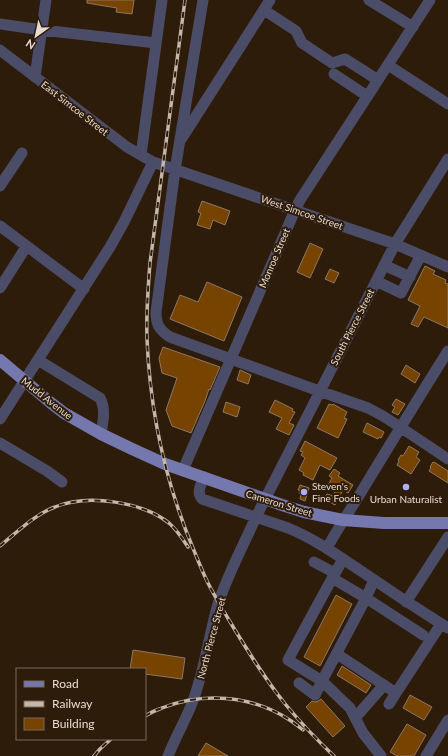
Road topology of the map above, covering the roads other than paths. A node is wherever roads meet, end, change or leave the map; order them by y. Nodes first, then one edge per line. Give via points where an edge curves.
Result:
1 (46, 0) edge
2 (162, 0) edge
3 (202, 0) edge
4 (270, 0) edge
5 (369, 0) edge
6 (430, 0) edge
7 (264, 10) junction
8 (0, 24) edge
9 (413, 27) junction
10 (42, 30) junction
11 (156, 43) junction
12 (0, 50) edge
13 (388, 65) junction
14 (334, 74) dead end
15 (35, 77) junction
16 (378, 80) junction
17 (367, 96) junction
18 (448, 104) edge
19 (180, 142) junction
20 (22, 153) dead end
21 (141, 155) junction
22 (448, 159) edge
23 (153, 162) junction
24 (175, 170) junction
25 (0, 186) edge
26 (295, 210) junction
27 (0, 226) edge
28 (395, 244) junction
29 (26, 246) junction
30 (421, 255) junction
31 (384, 265) junction
32 (448, 267) edge
33 (410, 277) junction
34 (376, 281) junction
35 (0, 288) edge
36 (84, 289) junction
37 (448, 352) edge
38 (231, 359) junction
39 (0, 360) edge
40 (38, 360) junction
41 (24, 381) junction
42 (319, 391) junction
43 (0, 419) edge
44 (400, 427) junction
45 (101, 434) junction
46 (0, 443) edge
47 (119, 443) joint
48 (448, 459) edge
49 (183, 470) junction
50 (204, 477) junction
51 (62, 482) dead end
52 (265, 499) junction
53 (256, 517) junction
54 (343, 520) junction
55 (448, 523) edge
56 (448, 537) edge
57 (327, 548) junction
58 (343, 559) junction
59 (314, 562) dead end
60 (333, 576) junction
61 (374, 580) junction
62 (366, 598) junction
63 (406, 602) junction
64 (444, 626) edge
65 (423, 635) dead end
66 (337, 654) junction
67 (322, 681) junction
68 (299, 683) dead end
69 (384, 685) junction
70 (396, 693) junction
71 (389, 704) dead end
72 (355, 718) junction
73 (448, 720) edge
74 (168, 756) edge
75 (381, 756) edge
76 (426, 756) edge

1 - 10 street
2 - 11 street
3 - 19 street
4 - 7 street
5 - 9 street
6 - 9 street, Monroe Street
7 - 16 street via 296,31 302,43 332,63 345,59
7 - 19 street
8 - 10 street
9 - 13 street, Monroe Street
10 - 11 street
10 - 15 street
11 - 21 street
12 - 15 street, East Simcoe Street
13 - 16 street, Monroe Street
13 - 18 street
14 - 17 street
15 - 21 street, East Simcoe Street
16 - 17 street, Monroe Street
17 - 26 street, Monroe Street
19 - 24 street
20 - 25 street
21 - 23 street, East Simcoe Street
22 - 28 street, South Pierce Street
23 - 24 street, West Simcoe Street
23 - 36 street via 124,222
24 - 26 street, West Simcoe Street
24 - 38 street via 156,312 158,326 170,337
26 - 28 street, West Simcoe Street
26 - 38 street, Monroe Street
27 - 29 street
28 - 30 street, West Simcoe Street
28 - 31 street, South Pierce Street
29 - 35 street
29 - 36 street
30 - 32 street, West Simcoe Street
30 - 33 street
31 - 33 street
31 - 34 street, South Pierce Street
33 - 34 street via 402,293
34 - 42 street, South Pierce Street
36 - 40 street
37 - 44 street
38 - 42 street
38 - 49 street, Monroe Street
39 - 41 main road, Mudd Avenue
40 - 41 street
40 - 45 street via 100,398 104,416
41 - 43 street
41 - 45 main road, Mudd Avenue via 64,413
42 - 44 street via 368,408
42 - 52 street, South Pierce Street
44 - 48 street
44 - 54 street
45 - 47 main road, Mudd Avenue
46 - 51 street
47 - 49 main road, Cameron Street
49 - 50 main road, Cameron Street
50 - 52 main road, Cameron Street
50 - 53 street via 199,491 202,499
52 - 53 street, North Pierce Street
52 - 54 main road, Cameron Street via 304,512
53 - 57 street via 301,533
53 - 74 street, North Pierce Street via 219,603 194,699
54 - 55 main road, Cameron Street
54 - 57 street
56 - 63 street
57 - 58 street
58 - 60 street
58 - 61 street
59 - 60 street
60 - 62 street
60 - 67 street via 288,660
61 - 62 street
61 - 63 street
62 - 65 street
62 - 66 street
63 - 64 street
64 - 70 street
66 - 67 street
66 - 69 street
67 - 68 street via 315,695
67 - 72 street via 350,708
69 - 70 street
69 - 72 street
70 - 71 street
72 - 75 street
73 - 76 street

